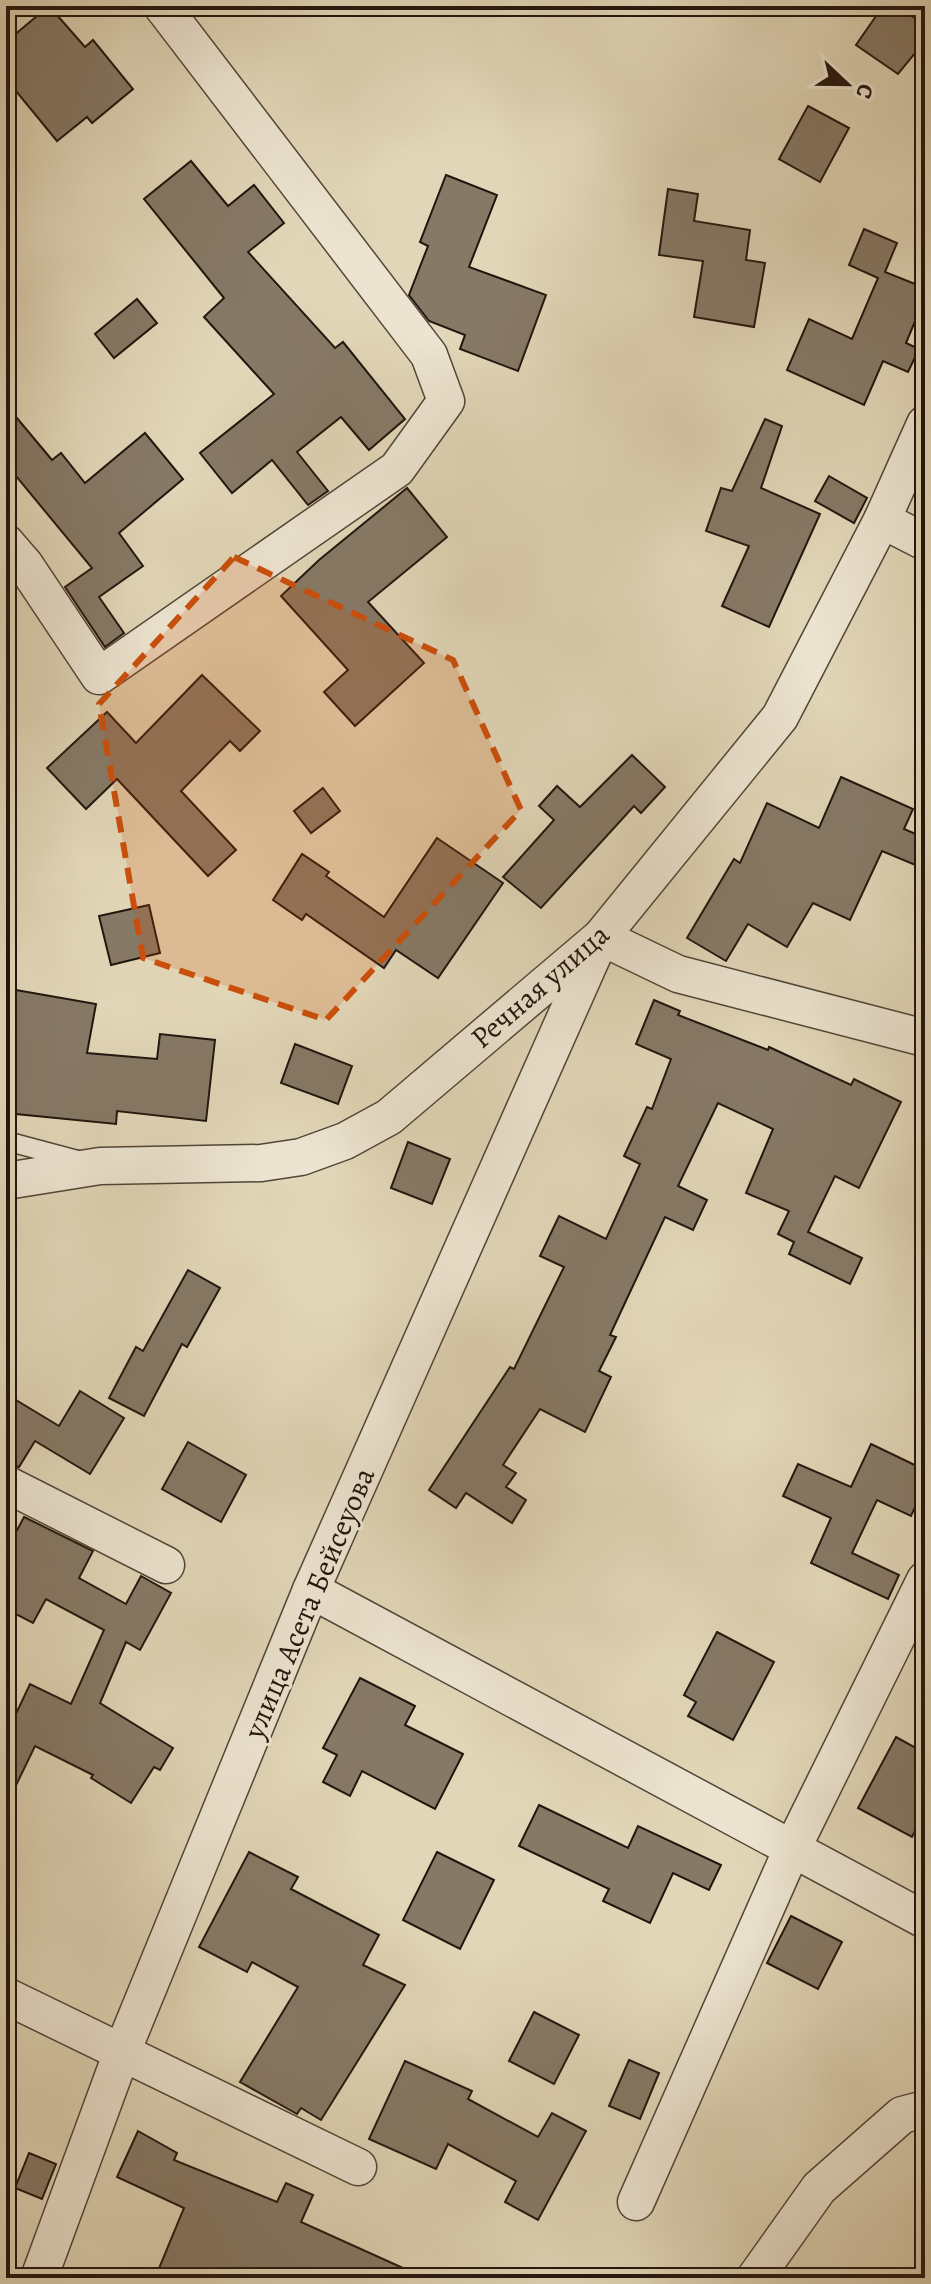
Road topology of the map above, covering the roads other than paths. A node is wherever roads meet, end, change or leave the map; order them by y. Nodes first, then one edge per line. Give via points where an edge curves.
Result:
1 (162, 6) edge
2 (925, 424) edge
3 (882, 520) junction
4 (925, 542) edge
5 (6, 543) edge
6 (601, 937) junction
7 (925, 1038) edge
8 (6, 1141) edge
9 (100, 1166) junction
10 (6, 1181) edge
11 (6, 1484) edge
12 (166, 1565) dead end
13 (925, 1580) edge
14 (311, 1590) junction
15 (792, 1849) junction
16 (925, 1920) edge
17 (6, 1996) edge
18 (122, 2052) junction
19 (925, 2109) edge
20 (358, 2167) dead end
21 (636, 2202) dead end
22 (39, 2278) edge
23 (755, 2278) edge

1 - 5 street via 429,355 446,401 397,469 99,676
2 - 3 street, Речная улица
3 - 4 street
3 - 6 street, Речная улица via 780,717
6 - 7 street via 678,974
6 - 9 street, Речная улица via 389,1117 345,1141 301,1157 261,1163
6 - 14 street, улица Асета Бейсеуова
8 - 9 lane
9 - 10 street, Речная улица
11 - 12 street
13 - 15 street
14 - 15 street
14 - 18 street, улица Асета Бейсеуова
15 - 16 street
15 - 21 street
17 - 18 street
18 - 20 street
18 - 22 street, улица Асета Бейсеуова
19 - 23 street via 902,2115 819,2188

